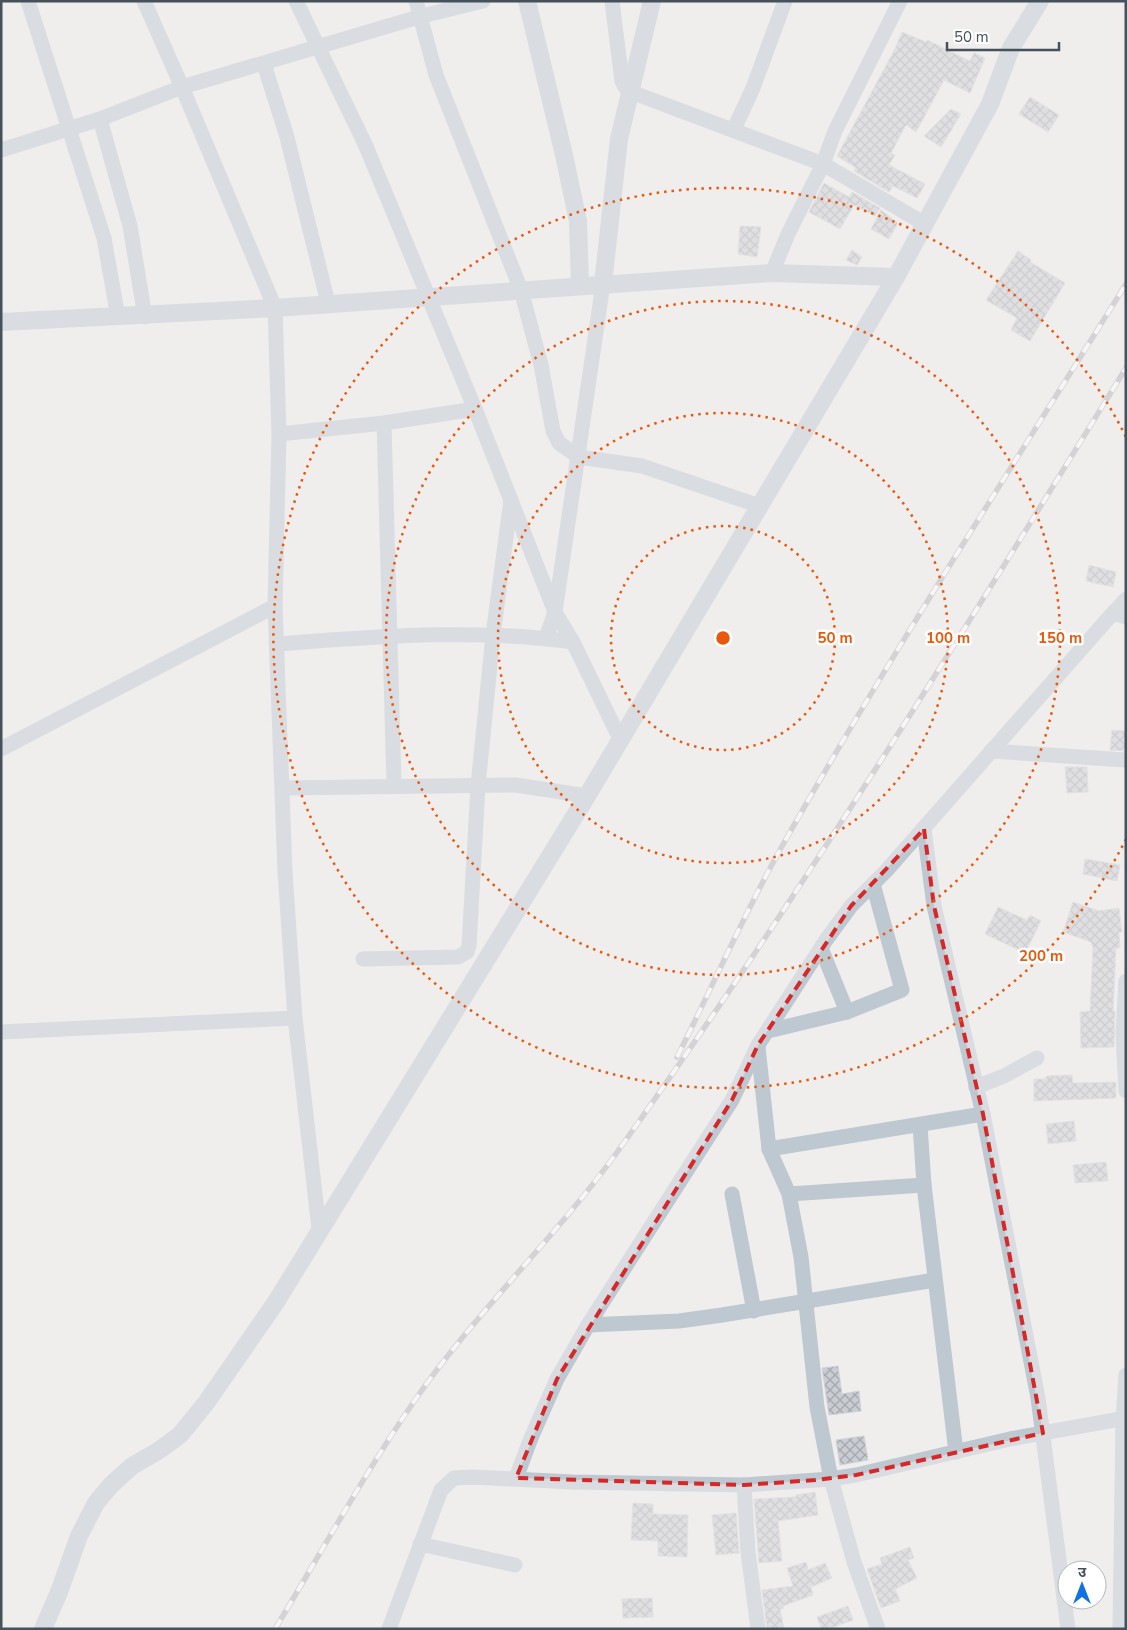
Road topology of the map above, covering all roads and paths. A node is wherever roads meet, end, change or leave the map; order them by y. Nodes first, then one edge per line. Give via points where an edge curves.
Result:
1 (28, 1) edge
2 (144, 1) edge
3 (296, 1) edge
4 (416, 1) edge
5 (483, 1) edge
6 (527, 1) edge
7 (612, 1) edge
8 (652, 1) edge
9 (785, 1) edge
10 (900, 1) edge
11 (1040, 1) edge
12 (422, 16) junction
13 (319, 48) junction
14 (264, 64) junction
15 (182, 87) junction
16 (631, 92) junction
17 (100, 119) junction
18 (70, 128) junction
19 (734, 129) junction
20 (1, 150) edge
21 (822, 164) junction
22 (925, 224) junction
23 (772, 273) junction
24 (896, 277) junction
25 (603, 284) junction
26 (580, 286) junction
27 (521, 290) junction
28 (427, 297) junction
29 (328, 303) junction
30 (275, 308) junction
31 (118, 317) junction
32 (145, 317) junction
33 (1, 322) edge
34 (475, 409) junction
35 (384, 423) junction
36 (280, 434) junction
37 (579, 457) junction
38 (512, 498) junction
39 (760, 506) junction
40 (1126, 599) edge
41 (275, 606) junction
42 (555, 612) junction
43 (1119, 615) edge
44 (391, 635) junction
45 (492, 635) junction
46 (546, 638) junction
47 (573, 642) junction
48 (276, 644) junction
49 (620, 739) junction
50 (1, 749) edge
51 (991, 751) junction
52 (1126, 760) edge
53 (394, 785) junction
54 (478, 786) junction
55 (282, 788) junction
56 (587, 796) junction
57 (924, 829) junction
58 (873, 884) junction
59 (821, 948) junction
60 (363, 959) dead end
61 (1126, 981) edge
62 (847, 1012) junction
63 (295, 1018) junction
64 (768, 1031) junction
65 (1, 1032) edge
66 (758, 1045) junction
67 (1037, 1058) dead end
68 (976, 1088) junction
69 (1126, 1091) edge
70 (982, 1114) junction
71 (920, 1125) junction
72 (769, 1149) junction
73 (924, 1185) junction
74 (732, 1194) dead end
75 (789, 1194) junction
76 (319, 1230) junction
77 (935, 1280) junction
78 (805, 1300) junction
79 (754, 1311) junction
80 (588, 1325) junction
81 (1126, 1375) edge
82 (1124, 1418) edge
83 (1043, 1433) junction
84 (956, 1452) junction
85 (516, 1478) junction
86 (831, 1479) junction
87 (744, 1485) junction
88 (420, 1544) junction
89 (515, 1565) dead end
90 (43, 1629) edge
91 (389, 1629) edge
92 (758, 1629) edge
93 (878, 1629) edge
94 (1068, 1629) edge
95 (1120, 1629) edge

1 - 18 street
2 - 15 street
3 - 13 street
4 - 12 street
5 - 12 street
6 - 26 street via 578,221
7 - 16 street via 622,81
8 - 16 street
9 - 19 street
10 - 21 street via 835,131
11 - 22 street via 1011,48 990,104
12 - 13 street
12 - 27 street via 436,75
13 - 14 street
13 - 28 street via 365,144
14 - 15 street
14 - 29 street
15 - 17 street
15 - 30 street
16 - 19 street
16 - 25 street via 619,139
17 - 18 street
17 - 32 street via 130,226
18 - 20 street
18 - 31 street via 104,238
19 - 21 street
21 - 22 street
21 - 23 street
22 - 24 street
23 - 24 street
23 - 25 street
24 - 39 street
25 - 26 street
25 - 37 street
26 - 27 street
27 - 28 street
27 - 37 street via 541,365 553,431 559,444
28 - 29 street
28 - 34 street
29 - 30 street
30 - 32 street
30 - 36 street
31 - 32 street
31 - 33 street
34 - 35 street
34 - 38 street
35 - 36 street
35 - 44 street
36 - 41 street
37 - 39 street via 642,466
37 - 42 street
38 - 42 street
38 - 45 street
39 - 49 street
40 - 43 street
41 - 48 street
41 - 50 street
42 - 46 street
42 - 47 street
43 - 51 street
44 - 45 street
44 - 48 street
44 - 53 street
45 - 46 street
45 - 54 street
46 - 47 street
47 - 49 street
48 - 55 street
49 - 56 street
51 - 52 street
51 - 57 street
53 - 54 street
53 - 55 street
54 - 56 street via 525,786
54 - 60 street via 467,952 458,957
55 - 63 street
56 - 76 street
57 - 58 street
57 - 68 street via 934,906
58 - 59 street via 851,906
58 - 62 street via 902,990
59 - 62 street
59 - 64 street
61 - 69 street via 1123,1033
62 - 64 street
63 - 65 street
63 - 76 street
64 - 66 street
66 - 72 street
66 - 80 street via 732,1100
67 - 68 street
68 - 70 street
70 - 71 street
70 - 83 street
71 - 72 street
71 - 73 street
72 - 75 street
73 - 75 street
73 - 77 street
74 - 79 street
75 - 78 street
76 - 90 street via 276,1302 196,1417 180,1435 132,1466 111,1484 96,1503 78,1536
77 - 78 street
77 - 84 street
78 - 79 street
78 - 86 street via 816,1407
79 - 80 street via 679,1321
80 - 85 street via 557,1379
81 - 82 street
82 - 83 street
82 - 95 street
83 - 84 street
83 - 94 street
84 - 86 street
85 - 87 street
85 - 88 street via 454,1478 441,1490
86 - 87 street
86 - 93 street via 854,1562
87 - 92 street via 748,1552
88 - 89 street
88 - 91 street

